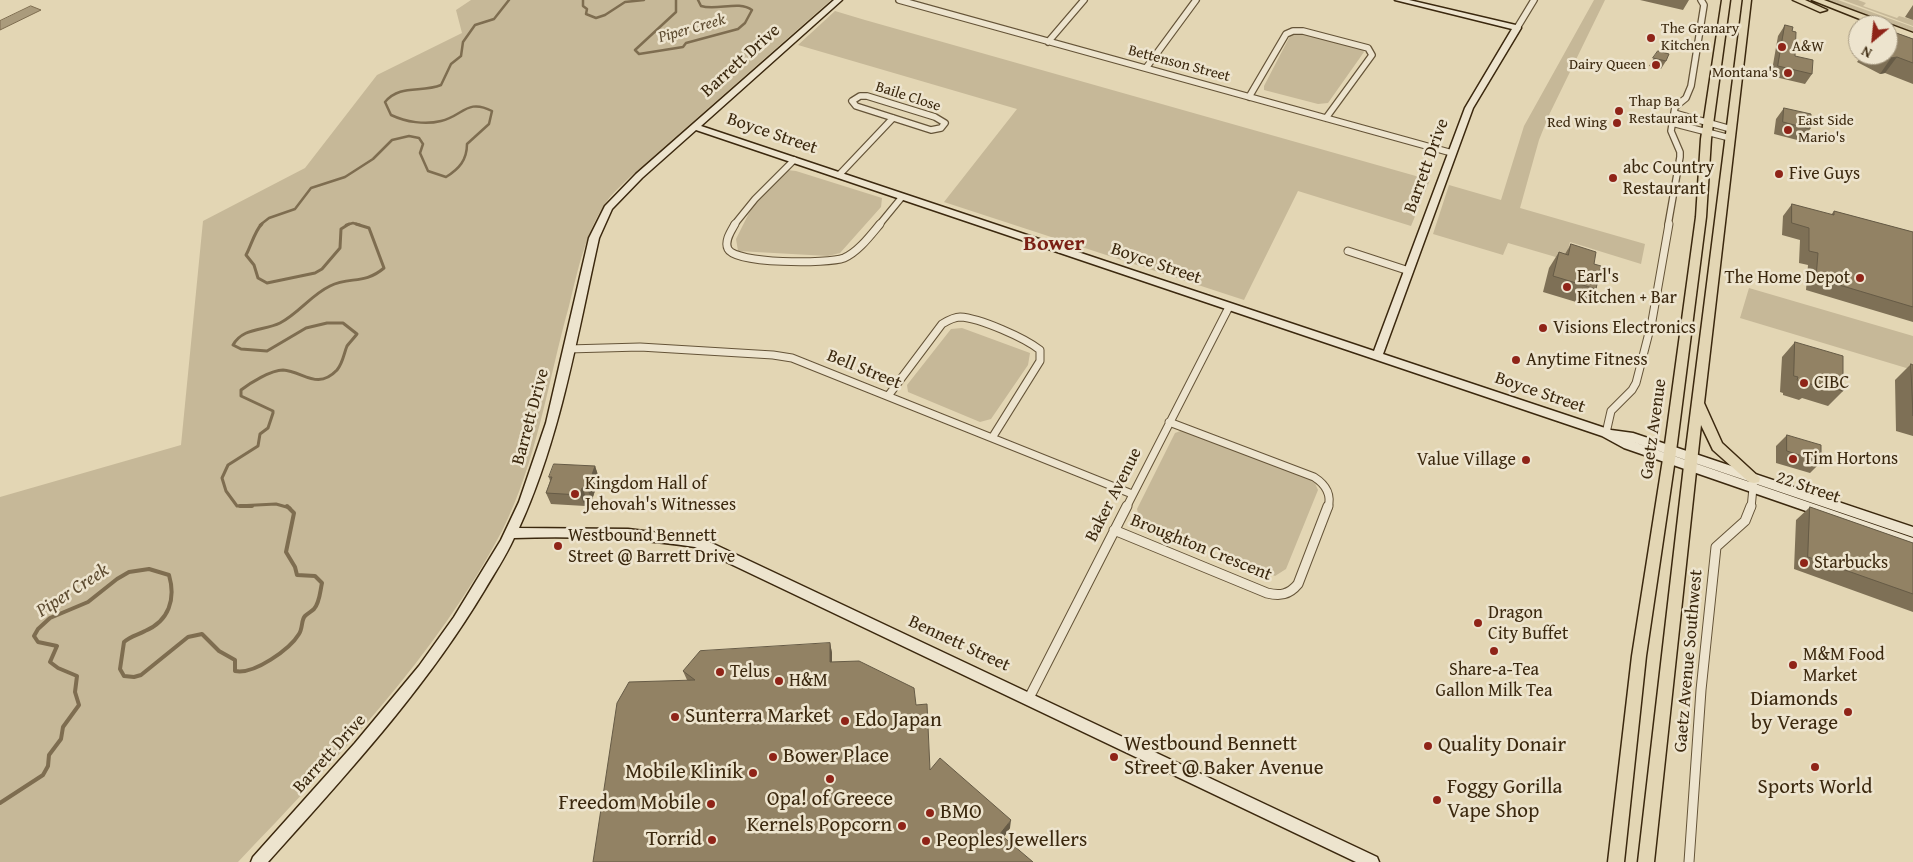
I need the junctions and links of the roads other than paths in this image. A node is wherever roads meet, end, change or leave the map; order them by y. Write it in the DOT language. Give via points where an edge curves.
graph roads {
  1 [pos="838,0"];
  2 [pos="898,0"];
  3 [pos="1084,0"];
  4 [pos="1196,0"];
  5 [pos="1399,0"];
  6 [pos="1534,0"];
  7 [pos="1701,0"];
  8 [pos="1726,0"];
  9 [pos="1747,0"];
  10 [pos="1754,0"];
  11 [pos="1793,0"];
  12 [pos="1816,0"];
  13 [pos="1800,1"];
  14 [pos="1745,13"];
  15 [pos="1856,15"];
  16 [pos="1848,19"];
  17 [pos="1517,28"];
  18 [pos="1898,31"];
  19 [pos="1913,36"];
  20 [pos="1898,38"];
  21 [pos="1048,42"];
  22 [pos="1913,44"];
  23 [pos="1146,68"];
  24 [pos="1249,97"];
  25 [pos="1674,113"];
  26 [pos="893,118"];
  27 [pos="1326,118"];
  28 [pos="1672,123"];
  29 [pos="695,127"];
  30 [pos="1709,128"];
  31 [pos="1730,134"];
  32 [pos="1452,152"];
  33 [pos="794,160"];
  34 [pos="839,175"];
  35 [pos="902,197"];
  36 [pos="1348,252"];
  37 [pos="1409,271"];
  38 [pos="1229,307"];
  39 [pos="568,350"];
  40 [pos="1377,356"];
  41 [pos="888,396"];
  42 [pos="1698,406"];
  43 [pos="1169,422"];
  44 [pos="1606,433"];
  45 [pos="992,438"];
  46 [pos="1670,454"];
  47 [pos="1691,462"];
  48 [pos="1754,483"];
  49 [pos="1132,494"];
  50 [pos="1114,530"];
  51 [pos="1913,532"];
  52 [pos="512,534"];
  53 [pos="1913,542"];
  54 [pos="1028,698"];
  55 [pos="258,862"];
  56 [pos="1372,862"];
  57 [pos="1616,862"];
  58 [pos="1646,862"];
  59 [pos="1688,862"];
  1 -- 29 [label="street, Barrett Drive"];
  2 -- 21 [label="street, Bettenson Street"];
  3 -- 21 [label="street"];
  4 -- 23 [label="street"];
  5 -- 17 [label="street"];
  6 -- 17 [label="street, Barrett Drive"];
  7 -- 25 [label="street" via="1704,4 1692,86"];
  8 -- 30 [label="main road, Gaetz Avenue"];
  9 -- 14 [label="main road"];
  10 -- 14 [label="main road"];
  11 -- 13 [label="main road"];
  12 -- 15 [label="main road"];
  13 -- 16 [label="main road"];
  14 -- 31 [label="main road"];
  17 -- 32 [label="street, Barrett Drive" via="1474,99"];
  18 -- 19 [label="main road"];
  20 -- 22 [label="main road"];
  21 -- 23 [label="street, Bettenson Street"];
  23 -- 24 [label="street, Bettenson Street"];
  24 -- 27 [label="street, Bettenson Street"];
  24 -- 27 [label="street" via="1290,31 1303,31 1368,48 1372,56"];
  25 -- 28 [label="street"];
  25 -- 30 [label="street"];
  26 -- 26 [label="street, Baile Close" via="931,130 941,128 945,123 868,96 854,99 856,106"];
  26 -- 34 [label="street, Baile Close"];
  27 -- 32 [label="street, Bettenson Street"];
  28 -- 30 [label="street"];
  28 -- 44 [label="street" via="1671,134 1680,157 1652,321 1636,382 1611,411"];
  29 -- 33 [label="street, Boyce Street"];
  29 -- 39 [label="street, Barrett Drive" via="629,185 603,217 594,238"];
  30 -- 31 [label="street"];
  30 -- 31 [label="street"];
  30 -- 46 [label="main road, Gaetz Avenue" via="1701,217"];
  31 -- 42 [label="main road"];
  32 -- 37 [label="street, Barrett Drive"];
  33 -- 34 [label="street, Boyce Street"];
  33 -- 35 [label="street" via="740,217 727,240 730,252 745,257 817,262 839,260 854,251"];
  34 -- 35 [label="street, Boyce Street"];
  35 -- 38 [label="street, Boyce Street"];
  36 -- 37 [label="street"];
  37 -- 40 [label="street, Barrett Drive"];
  38 -- 40 [label="street, Boyce Street"];
  38 -- 43 [label="street, Baker Avenue"];
  39 -- 41 [label="street, Bell Street" via="640,347 783,356"];
  39 -- 52 [label="street, Barrett Drive" via="552,423"];
  40 -- 44 [label="street, Boyce Street"];
  41 -- 45 [label="street, Bell Street"];
  41 -- 45 [label="street" via="942,324 952,319 969,319 1026,339 1040,350 1040,361"];
  42 -- 47 [label="main road"];
  42 -- 48 [label="main road" via="1717,446"];
  43 -- 49 [label="street, Baker Avenue"];
  43 -- 50 [label="street, Broughton Crescent" via="1314,477 1325,486 1329,504 1298,584 1288,594 1267,594"];
  44 -- 46 [label="street, Boyce Street" via="1628,445"];
  45 -- 49 [label="street, Bell Street"];
  46 -- 47 [label="street, Boyce Street"];
  46 -- 57 [label="main road, Gaetz Avenue" via="1639,656"];
  47 -- 48 [label="street, 22 Street"];
  47 -- 58 [label="main road"];
  48 -- 51 [label="street, 22 Street"];
  48 -- 53 [label="street, 22 Street"];
  48 -- 59 [label="street, Gaetz Avenue Southwest" via="1752,508 1741,525 1716,547"];
  49 -- 50 [label="street, Baker Avenue"];
  50 -- 54 [label="street, Baker Avenue"];
  52 -- 54 [label="street, Bennett Street" via="584,531 697,542"];
  52 -- 55 [label="street, Barrett Drive" via="459,621 420,676"];
  54 -- 56 [label="street, Bennett Street"];
}
